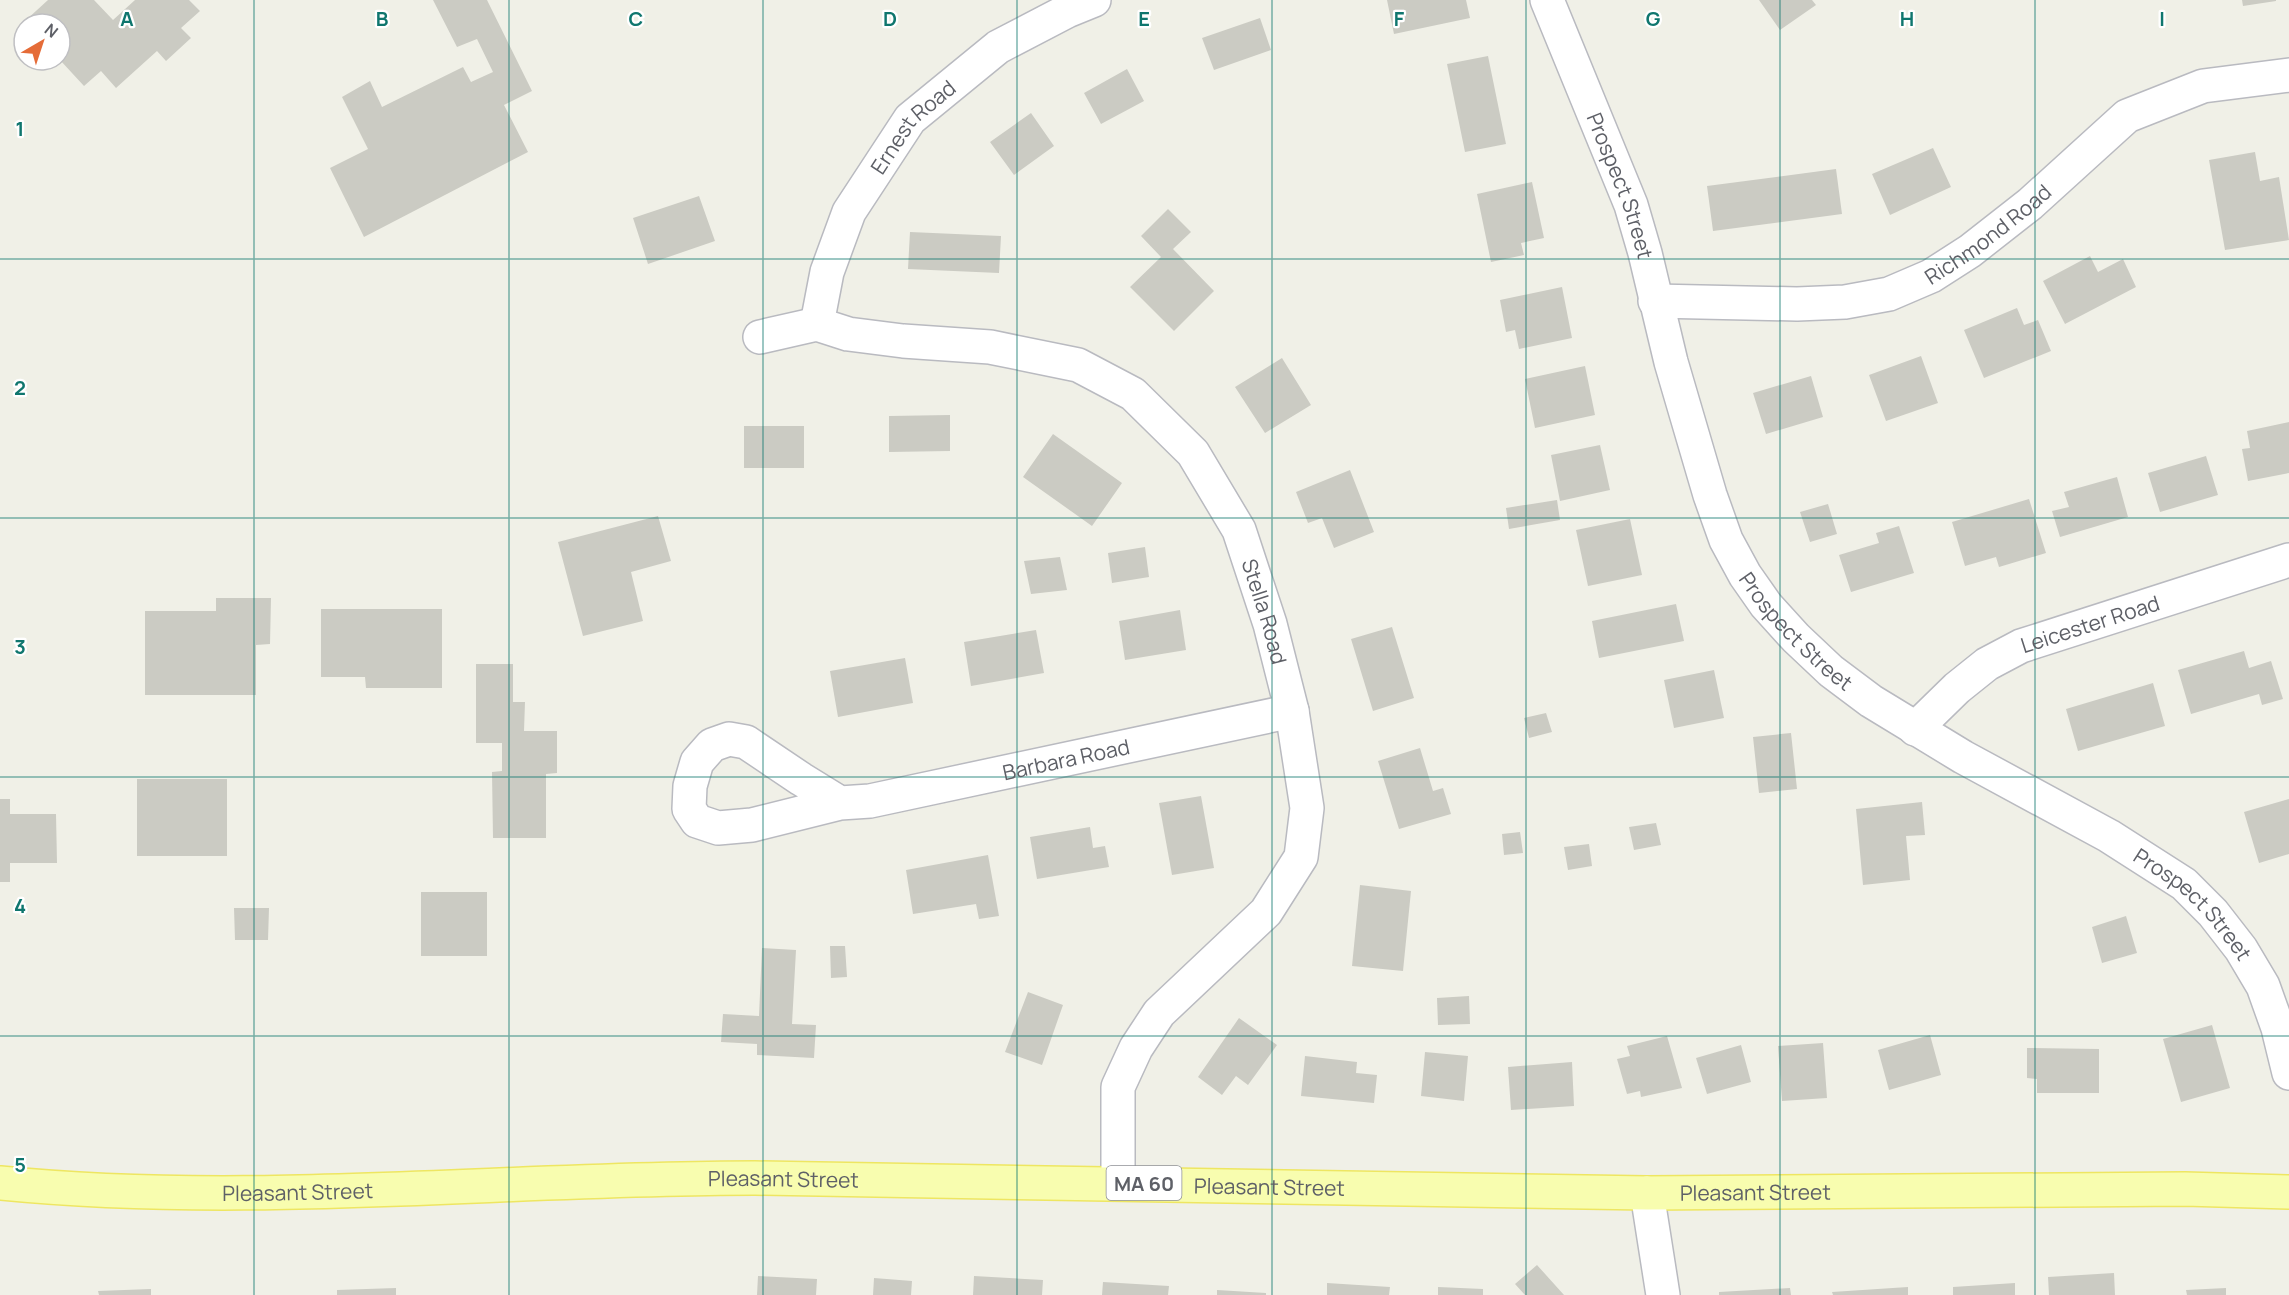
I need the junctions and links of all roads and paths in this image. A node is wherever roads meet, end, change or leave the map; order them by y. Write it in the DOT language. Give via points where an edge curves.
graph roads {
  1 [pos="1094,0"];
  2 [pos="1546,0"];
  3 [pos="2289,75"];
  4 [pos="1655,301"];
  5 [pos="818,324"];
  6 [pos="760,337"];
  7 [pos="2289,560"];
  8 [pos="1292,711"];
  9 [pos="1915,729"];
  10 [pos="840,803"];
  11 [pos="2289,1073"];
  12 [pos="1118,1183"];
  13 [pos="0,1184"];
  14 [pos="2289,1192"];
  15 [pos="1647,1193"];
  16 [pos="1663,1295"];
  1 -- 5 [label="street, Ernest Road" via="998,47 910,119 849,212 827,272"];
  2 -- 4 [label="street, Prospect Street" via="1631,206"];
  3 -- 4 [label="street, Richmond Road" via="2203,86 2127,116 2030,204 1970,251 1931,276 1889,294 1845,302 1797,304"];
  4 -- 9 [label="street, Prospect Street" via="1710,495 1726,540 1745,575 1766,605 1831,671"];
  5 -- 6 [label="street"];
  5 -- 8 [label="street, Stella Road" via="848,334 990,347 1078,365 1133,394 1193,453 1239,530 1270,624"];
  7 -- 9 [label="street, Leicester Road" via="2021,646 1988,664 1957,688"];
  8 -- 10 [label="street, Barbara Road" via="870,801"];
  8 -- 12 [label="street, Stella Road" via="1307,808 1301,857 1266,912 1159,1013 1136,1048 1118,1088"];
  9 -- 11 [label="street, Prospect Street" via="2109,836 2184,884 2241,949 2263,986"];
  12 -- 13 [label="main road, Pleasant Street / MA 60" via="662,1178 196,1193"];
  12 -- 15 [label="main road, Pleasant Street / MA 60"];
  14 -- 15 [label="main road, Pleasant Street / MA 60" via="2185,1189"];
  15 -- 16 [label="street"];
}
